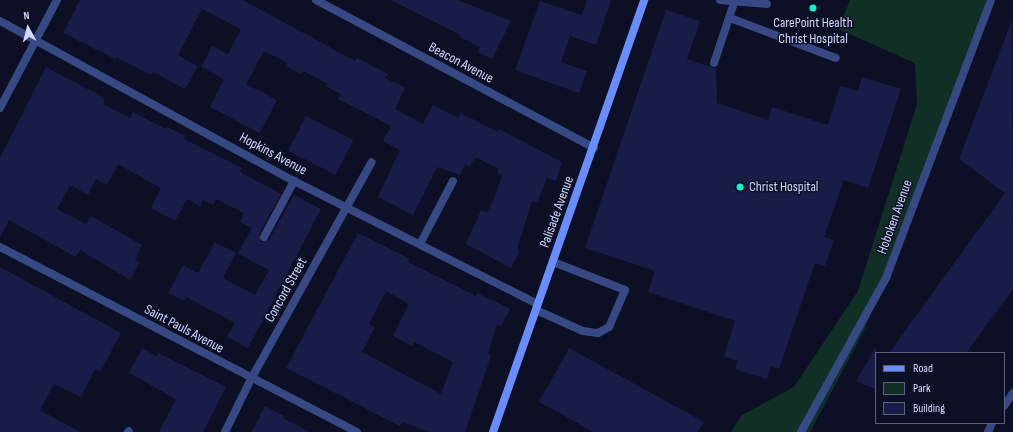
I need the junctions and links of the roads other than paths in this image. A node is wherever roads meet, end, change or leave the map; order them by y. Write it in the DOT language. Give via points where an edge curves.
graph roads {
  1 [pos="57,0"];
  2 [pos="316,0"];
  3 [pos="644,0"];
  4 [pos="720,0"];
  5 [pos="762,0"];
  6 [pos="991,0"];
  7 [pos="734,1"];
  8 [pos="730,18"];
  9 [pos="0,21"];
  10 [pos="36,40"];
  11 [pos="836,58"];
  12 [pos="714,63"];
  13 [pos="0,108"];
  14 [pos="594,148"];
  15 [pos="372,162"];
  16 [pos="294,181"];
  17 [pos="453,181"];
  18 [pos="348,207"];
  19 [pos="264,237"];
  20 [pos="420,244"];
  21 [pos="0,247"];
  22 [pos="553,262"];
  23 [pos="537,307"];
  24 [pos="251,379"];
  25 [pos="1013,393"];
  26 [pos="1005,405"];
  27 [pos="225,432"];
  28 [pos="357,432"];
  29 [pos="493,432"];
  30 [pos="800,432"];
  1 -- 10 [label="street"];
  2 -- 14 [label="street, Beacon Avenue"];
  3 -- 14 [label="main road, Palisade Avenue"];
  4 -- 7 [label="street"];
  5 -- 7 [label="street" via="767,4"];
  6 -- 30 [label="street, Hoboken Avenue" via="886,278"];
  7 -- 8 [label="street"];
  8 -- 11 [label="street"];
  8 -- 12 [label="street"];
  9 -- 10 [label="street, Hopkins Avenue"];
  10 -- 13 [label="street"];
  10 -- 16 [label="street, Hopkins Avenue"];
  14 -- 22 [label="main road, Palisade Avenue"];
  15 -- 18 [label="street, Concord Street"];
  16 -- 18 [label="street, Hopkins Avenue"];
  16 -- 19 [label="street"];
  17 -- 20 [label="street"];
  18 -- 20 [label="street, Hopkins Avenue"];
  18 -- 24 [label="street, Concord Street"];
  20 -- 23 [label="street, Hopkins Avenue"];
  21 -- 24 [label="street, Saint Pauls Avenue"];
  22 -- 23 [label="main road, Palisade Avenue"];
  22 -- 23 [label="street, Hopkins Avenue" via="625,290 609,327 598,333 583,332"];
  23 -- 29 [label="main road, Palisade Avenue"];
  24 -- 27 [label="street, Concord Street"];
  24 -- 28 [label="street, Saint Pauls Avenue"];
  25 -- 26 [label="street"];
}
